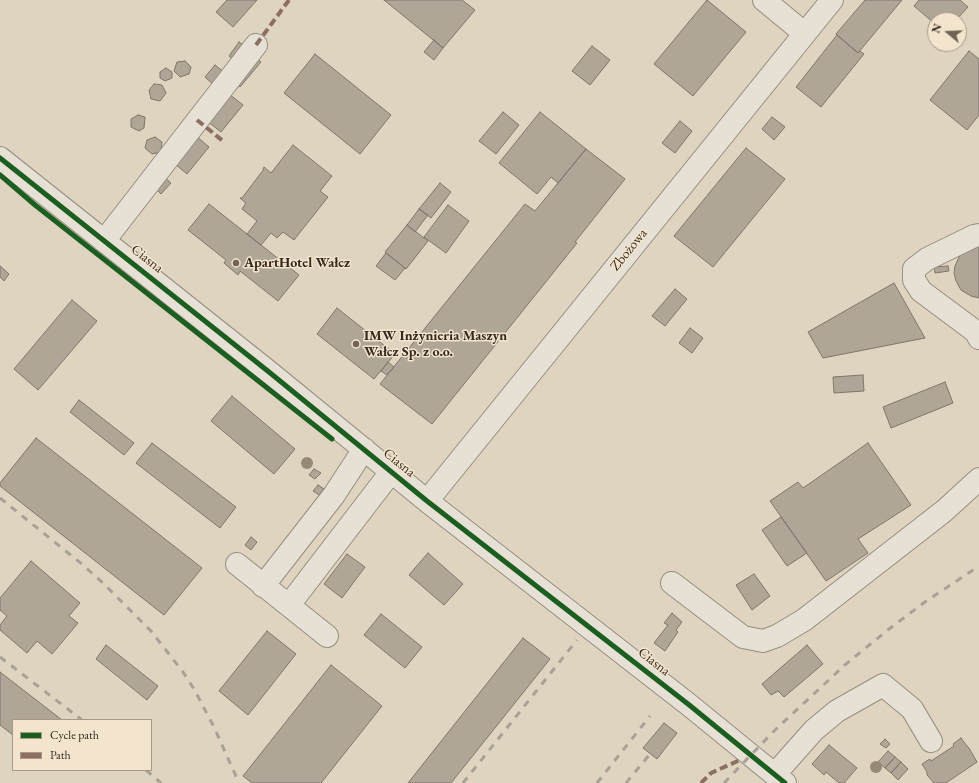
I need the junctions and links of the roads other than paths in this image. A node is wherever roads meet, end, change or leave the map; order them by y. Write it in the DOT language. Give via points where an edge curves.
graph roads {
  1 [pos="764,0"];
  2 [pos="832,0"];
  3 [pos="804,33"];
  4 [pos="256,45"];
  5 [pos="0,158"];
  6 [pos="979,235"];
  7 [pos="104,241"];
  8 [pos="979,338"];
  9 [pos="364,449"];
  10 [pos="391,472"];
  11 [pos="979,480"];
  12 [pos="427,501"];
  13 [pos="237,564"];
  14 [pos="672,583"];
  15 [pos="263,586"];
  16 [pos="289,605"];
  17 [pos="327,636"];
  18 [pos="931,741"];
  19 [pos="780,779"];
  1 -- 3 [label="street"];
  2 -- 3 [label="street, Zbożowa"];
  3 -- 12 [label="street, Zbożowa"];
  4 -- 7 [label="street"];
  5 -- 7 [label="street, Ciasna"];
  6 -- 8 [label="street" via="932,256 914,269 914,280 921,291 976,332"];
  7 -- 9 [label="street, Ciasna"];
  9 -- 10 [label="street, Ciasna"];
  9 -- 15 [label="street" via="334,495"];
  10 -- 12 [label="street, Ciasna"];
  10 -- 16 [label="street"];
  11 -- 14 [label="street" via="944,511 804,620 763,641 743,637"];
  12 -- 19 [label="street, Ciasna" via="683,700"];
  13 -- 15 [label="street"];
  15 -- 16 [label="street"];
  16 -- 17 [label="street"];
  18 -- 19 [label="street" via="912,709 883,685 837,712 814,730"];
}
